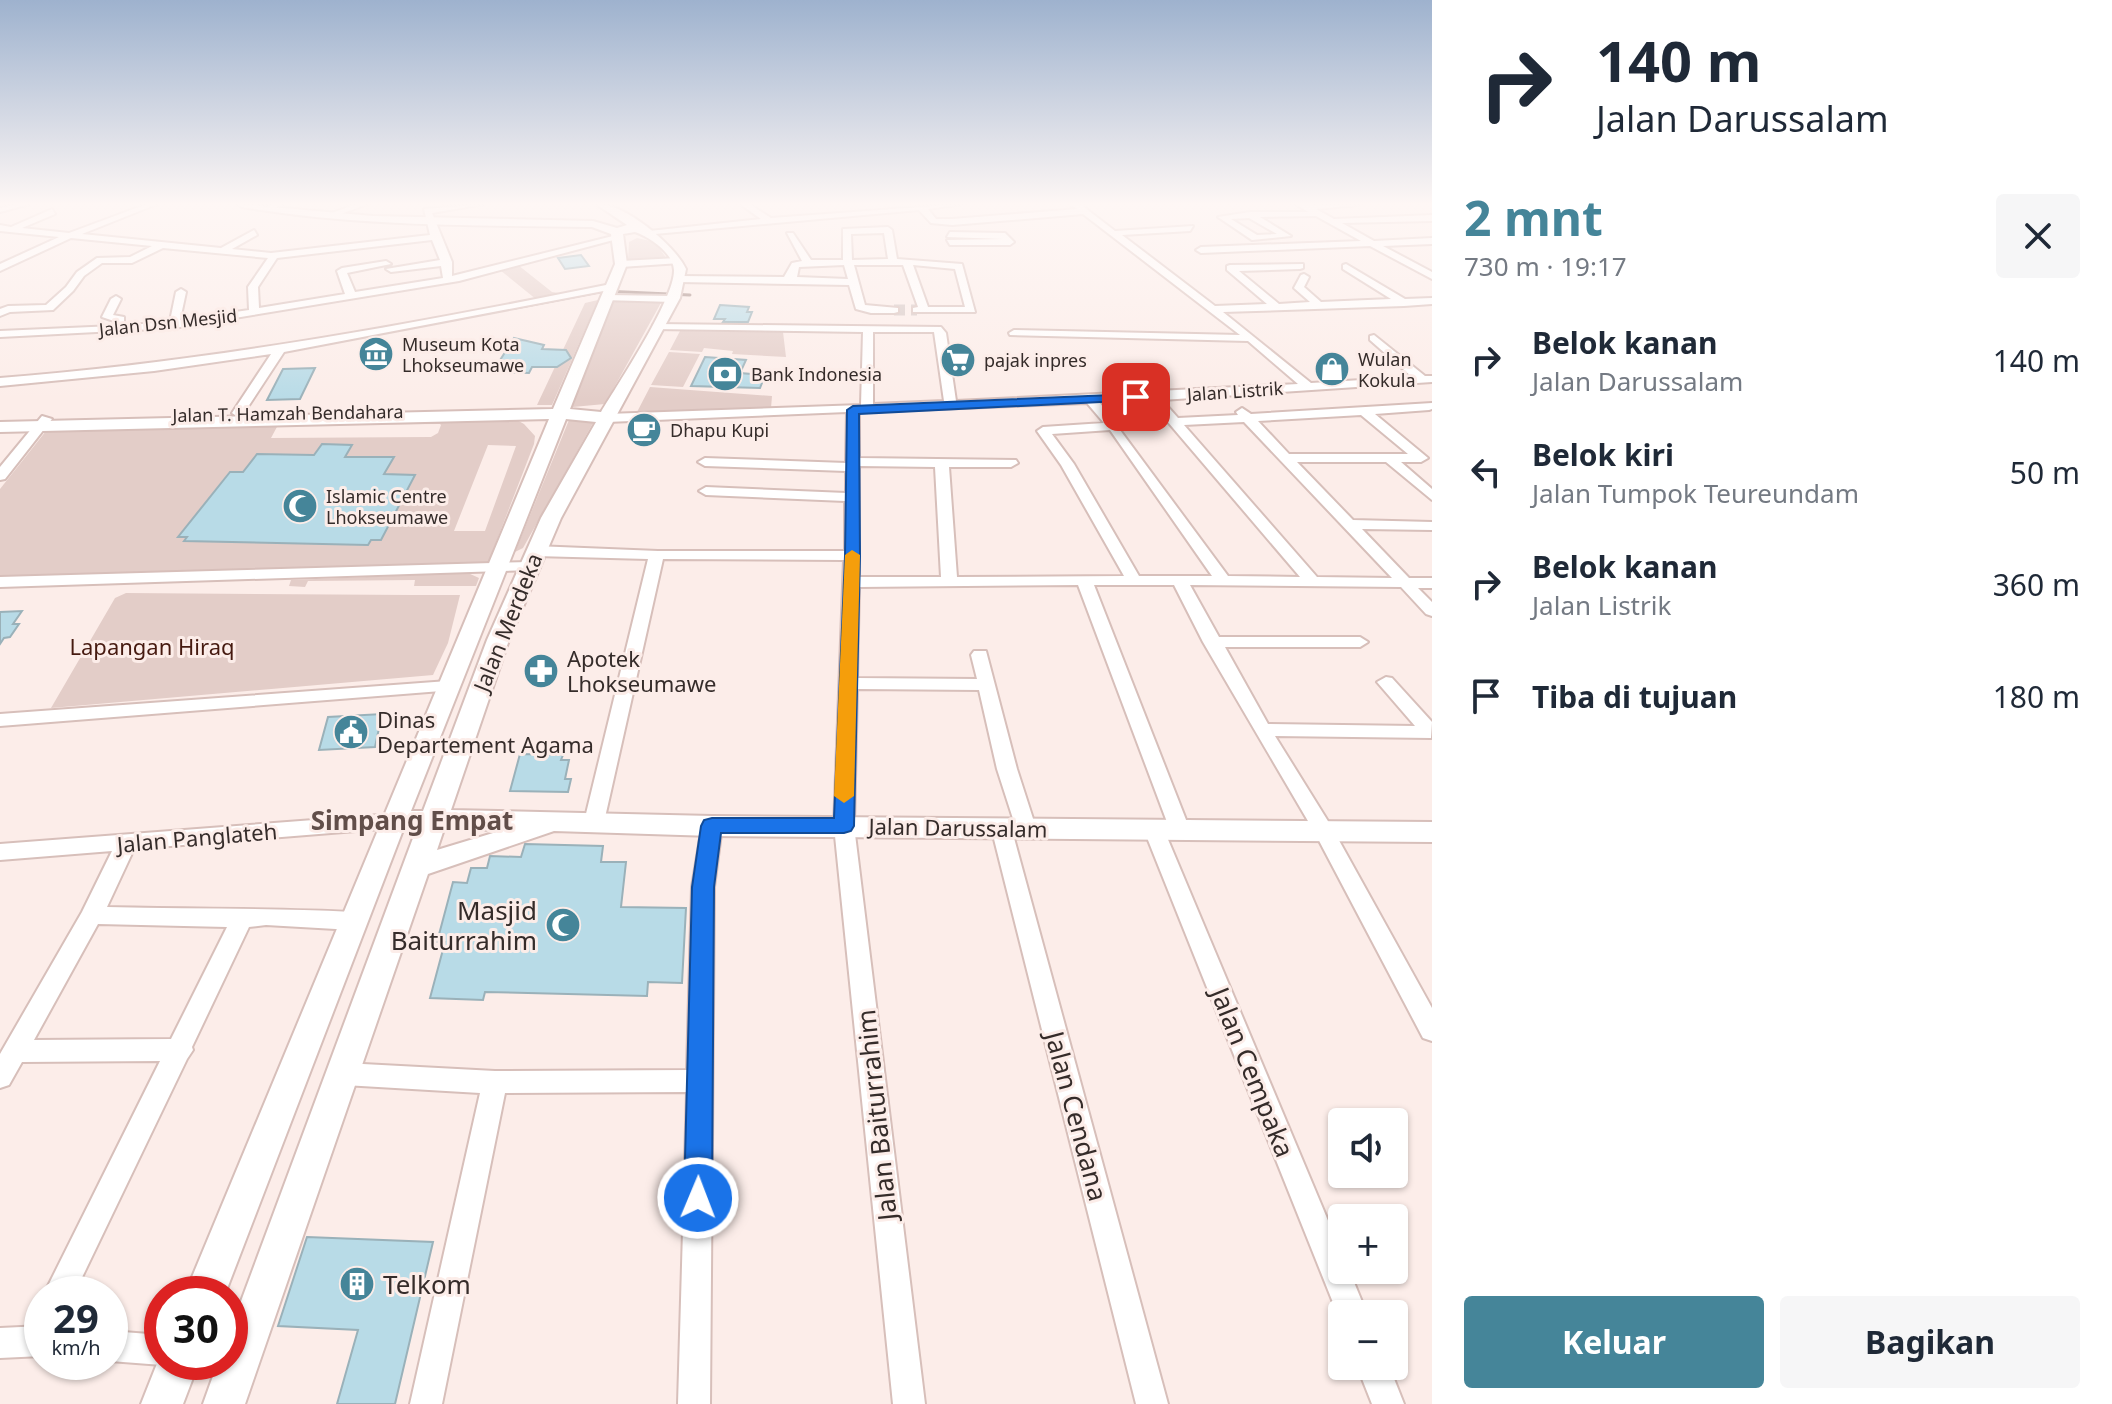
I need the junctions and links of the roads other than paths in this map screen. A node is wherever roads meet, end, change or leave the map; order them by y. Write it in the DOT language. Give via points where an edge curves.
graph roads {
  1 [pos="86,270"];
  2 [pos="265,270"];
  3 [pos="351,270"];
  4 [pos="364,270"];
  5 [pos="447,270"];
  6 [pos="485,270"];
  7 [pos="619,270"];
  8 [pos="676,270"];
  9 [pos="794,270"];
  10 [pos="850,270"];
  11 [pos="909,270"];
  12 [pos="960,270"];
  13 [pos="1164,270"];
  14 [pos="1232,270"];
  15 [pos="1257,270"];
  16 [pos="1350,270"];
  17 [pos="448,280"];
  18 [pos="786,280"];
  19 [pos="853,282"];
  20 [pos="181,292"];
  21 [pos="375,292"];
  22 [pos="609,292"];
  23 [pos="675,292"];
  24 [pos="351,296"];
  25 [pos="116,299"];
  26 [pos="1432,301"];
  27 [pos="1404,303"];
  28 [pos="1320,306"];
  29 [pos="1278,308"];
  30 [pos="1215,309"];
  31 [pos="894,310"];
  32 [pos="421,311"];
  33 [pos="254,312"];
  34 [pos="0,313"];
  35 [pos="430,321"];
  36 [pos="174,325"];
  37 [pos="657,327"];
  38 [pos="118,329"];
  39 [pos="868,329"];
  40 [pos="1014,333"];
  41 [pos="0,334"];
  42 [pos="1251,338"];
  43 [pos="1374,338"];
  44 [pos="279,351"];
  45 [pos="1427,380"];
  46 [pos="0,382"];
  47 [pos="1390,382"];
  48 [pos="1310,386"];
  49 [pos="1224,392"];
  50 [pos="1153,397"];
  51 [pos="1090,399"];
  52 [pos="950,405"];
  53 [pos="1430,407"];
  54 [pos="860,410"];
  55 [pos="1345,411"];
  56 [pos="1364,411"];
  57 [pos="238,413"];
  58 [pos="565,413"];
  59 [pos="513,414"];
  60 [pos="1246,416"];
  61 [pos="607,418"];
  62 [pos="0,420"];
  63 [pos="43,422"];
  64 [pos="1177,422"];
  65 [pos="1113,426"];
  66 [pos="0,427"];
  67 [pos="545,448"];
  68 [pos="1425,454"];
  69 [pos="1286,458"];
  70 [pos="1389,458"];
  71 [pos="705,462"];
  72 [pos="1011,463"];
  73 [pos="852,464"];
  74 [pos="942,464"];
  75 [pos="0,476"];
  76 [pos="706,491"];
  77 [pos="1432,496"];
  78 [pos="853,497"];
  79 [pos="1348,524"];
  80 [pos="1432,526"];
  81 [pos="657,555"];
  82 [pos="852,556"];
  83 [pos="532,559"];
  84 [pos="496,568"];
  85 [pos="1179,580"];
  86 [pos="1223,580"];
  87 [pos="949,581"];
  88 [pos="1312,581"];
  89 [pos="0,582"];
  90 [pos="852,582"];
  91 [pos="1085,582"];
  92 [pos="1135,582"];
  93 [pos="1432,583"];
  94 [pos="1406,584"];
  95 [pos="1432,611"];
  96 [pos="1211,642"];
  97 [pos="1360,642"];
  98 [pos="980,655"];
  99 [pos="1386,682"];
  100 [pos="848,683"];
  101 [pos="987,685"];
  102 [pos="448,686"];
  103 [pos="0,720"];
  104 [pos="1262,730"];
  105 [pos="452,818"];
  106 [pos="393,821"];
  107 [pos="561,822"];
  108 [pos="594,822"];
  109 [pos="712,826"];
  110 [pos="844,826"];
  111 [pos="1014,827"];
  112 [pos="1167,830"];
  113 [pos="1324,831"];
  114 [pos="1432,832"];
  115 [pos="126,843"];
  116 [pos="0,852"];
  117 [pos="419,866"];
  118 [pos="92,915"];
  119 [pos="242,919"];
  120 [pos="353,921"];
  121 [pos="1432,1031"];
  122 [pos="181,1050"];
  123 [pos="15,1051"];
  124 [pos="344,1074"];
  125 [pos="0,1077"];
  126 [pos="700,1081"];
  127 [pos="495,1082"];
  128 [pos="68,1276"];
  129 [pos="212,1276"];
  130 [pos="1347,1300"];
  131 [pos="24,1339"];
  132 [pos="0,1343"];
  133 [pos="171,1380"];
  134 [pos="1379,1380"];
  135 [pos="162,1404"];
  136 [pos="224,1404"];
  137 [pos="426,1404"];
  138 [pos="694,1404"];
  139 [pos="909,1404"];
  140 [pos="1152,1404"];
  141 [pos="1388,1404"];
  1 -- 34 [label="street" via="49,308"];
  2 -- 33 [label="street" via="253,287"];
  3 -- 24 [label="street" via="340,272"];
  4 -- 21 [label="street"];
  5 -- 17 [label="street"];
  6 -- 17 [label="street, Jalan Dsn Mesjid"];
  7 -- 22 [label="main road, Jalan Merdeka"];
  8 -- 23 [label="main road"];
  9 -- 18 [label="street"];
  10 -- 19 [label="street"];
  11 -- 12 [label="street" via="920,310 966,311 972,308"];
  13 -- 30 [label="street"];
  14 -- 29 [label="street"];
  15 -- 28 [label="street" via="1302,272 1299,288"];
  16 -- 27 [label="street"];
  17 -- 21 [label="street, Jalan Dsn Mesjid"];
  18 -- 19 [label="street"];
  18 -- 23 [label="street"];
  19 -- 31 [label="street" via="863,310"];
  20 -- 36 [label="street"];
  21 -- 24 [label="street, Jalan Dsn Mesjid"];
  22 -- 23 [label="street"];
  22 -- 35 [label="street"];
  22 -- 58 [label="main road, Jalan Merdeka"];
  23 -- 37 [label="main road, Jalan Merdeka"];
  24 -- 33 [label="street, Jalan Dsn Mesjid" via="314,307"];
  25 -- 38 [label="street" via="107,317 120,319"];
  26 -- 27 [label="street"];
  27 -- 28 [label="street"];
  28 -- 29 [label="street"];
  29 -- 30 [label="street"];
  30 -- 42 [label="street"];
  32 -- 35 [label="street"];
  33 -- 36 [label="street, Jalan Dsn Mesjid"];
  35 -- 44 [label="street" via="369,328"];
  36 -- 38 [label="street, Jalan Dsn Mesjid"];
  37 -- 39 [label="street"];
  37 -- 61 [label="main road, Jalan Merdeka"];
  38 -- 41 [label="street, Jalan Dsn Mesjid"];
  39 -- 52 [label="street" via="939,331"];
  39 -- 54 [label="street, Jalan Baiturrahim"];
  40 -- 42 [label="street"];
  42 -- 48 [label="street"];
  43 -- 45 [label="street"];
  44 -- 46 [label="street" via="144,371"];
  44 -- 57 [label="street"];
  45 -- 47 [label="street, Jalan Listrik"];
  47 -- 48 [label="street, Jalan Listrik"];
  47 -- 53 [label="street"];
  48 -- 49 [label="street, Jalan Listrik"];
  48 -- 55 [label="street"];
  49 -- 50 [label="street, Jalan Listrik"];
  49 -- 60 [label="street"];
  50 -- 51 [label="street, Jalan Listrik"];
  50 -- 64 [label="street"];
  51 -- 52 [label="street, Jalan Listrik"];
  51 -- 65 [label="street"];
  52 -- 54 [label="street, Jalan Listrik"];
  53 -- 56 [label="street"];
  54 -- 61 [label="street, Jalan Listrik"];
  54 -- 73 [label="street, Jalan Baiturrahim"];
  55 -- 56 [label="street"];
  55 -- 60 [label="street"];
  56 -- 68 [label="street"];
  57 -- 58 [label="main road, Jalan T. Hamzah Bendahara"];
  57 -- 63 [label="main road, Jalan T. Hamzah Bendahara"];
  58 -- 59 [label="main road, Jalan T. Hamzah Bendahara"];
  58 -- 61 [label="main road, Jalan T. Hamzah Bendahara"];
  58 -- 67 [label="main road, Jalan Merdeka"];
  59 -- 63 [label="main road, Jalan T. Hamzah Bendahara"];
  59 -- 67 [label="main road" via="534,425"];
  60 -- 64 [label="street"];
  60 -- 69 [label="street"];
  61 -- 83 [label="main road, Jalan Merdeka"];
  62 -- 63 [label="main road, Jalan T. Hamzah Bendahara"];
  63 -- 66 [label="main road, Jalan T. Hamzah Bendahara"];
  63 -- 75 [label="street"];
  64 -- 88 [label="street"];
  65 -- 86 [label="street"];
  65 -- 92 [label="street" via="1043,431"];
  67 -- 84 [label="main road, Jalan Merdeka"];
  68 -- 70 [label="street"];
  69 -- 70 [label="street"];
  69 -- 79 [label="street"];
  70 -- 77 [label="street"];
  71 -- 73 [label="street"];
  72 -- 74 [label="street"];
  73 -- 74 [label="street"];
  73 -- 78 [label="street, Jalan Baiturrahim"];
  74 -- 87 [label="street"];
  76 -- 78 [label="street"];
  78 -- 82 [label="street, Jalan Baiturrahim"];
  79 -- 80 [label="street"];
  79 -- 94 [label="street"];
  81 -- 82 [label="street"];
  81 -- 83 [label="street"];
  81 -- 108 [label="street"];
  82 -- 90 [label="street, Jalan Baiturrahim"];
  83 -- 84 [label="street"];
  83 -- 105 [label="main road, Jalan Merdeka" via="470,715 460,796"];
  84 -- 89 [label="street"];
  84 -- 102 [label="main road, Jalan Merdeka"];
  85 -- 86 [label="street"];
  85 -- 92 [label="street"];
  85 -- 96 [label="street"];
  86 -- 88 [label="street"];
  87 -- 90 [label="street"];
  87 -- 91 [label="street"];
  88 -- 94 [label="street"];
  90 -- 100 [label="street, Jalan Baiturrahim"];
  91 -- 92 [label="street"];
  91 -- 112 [label="street, Jalan Cempaka"];
  93 -- 94 [label="street"];
  94 -- 95 [label="street"];
  96 -- 97 [label="street"];
  96 -- 104 [label="street"];
  98 -- 101 [label="street, Jalan Cendana"];
  99 -- 104 [label="street" via="1431,732"];
  100 -- 101 [label="street"];
  100 -- 110 [label="street, Jalan Baiturrahim"];
  101 -- 111 [label="street, Jalan Cendana"];
  102 -- 103 [label="street"];
  102 -- 106 [label="main road, Jalan Merdeka"];
  104 -- 113 [label="street"];
  105 -- 106 [label="main road, Jalan Darussalam"];
  105 -- 107 [label="main road, Jalan Darussalam"];
  105 -- 117 [label="main road"];
  106 -- 115 [label="street, Jalan Panglateh"];
  106 -- 120 [label="main road, Jalan Merdeka"];
  107 -- 108 [label="main road, Jalan Darussalam"];
  107 -- 117 [label="main road"];
  108 -- 109 [label="main road, Jalan Darussalam"];
  109 -- 110 [label="main road, Jalan Darussalam"];
  109 -- 126 [label="street" via="703,887"];
  110 -- 111 [label="main road, Jalan Darussalam"];
  110 -- 139 [label="street, Jalan Baiturrahim"];
  111 -- 112 [label="main road, Jalan Darussalam"];
  111 -- 140 [label="street, Jalan Cendana"];
  112 -- 113 [label="main road, Jalan Darussalam"];
  112 -- 130 [label="street, Jalan Cempaka"];
  113 -- 114 [label="main road, Jalan Darussalam"];
  113 -- 121 [label="street"];
  115 -- 116 [label="street, Jalan Panglateh"];
  115 -- 118 [label="street"];
  117 -- 124 [label="main road"];
  118 -- 119 [label="street"];
  118 -- 123 [label="street"];
  119 -- 120 [label="street"];
  119 -- 122 [label="street"];
  120 -- 129 [label="main road, Jalan Merdeka"];
  122 -- 123 [label="street"];
  122 -- 128 [label="street"];
  123 -- 125 [label="street"];
  124 -- 127 [label="street"];
  124 -- 136 [label="main road"];
  126 -- 127 [label="street"];
  126 -- 138 [label="street"];
  127 -- 137 [label="street"];
  131 -- 132 [label="street"];
  133 -- 135 [label="main road"];
  134 -- 141 [label="street"];
}
